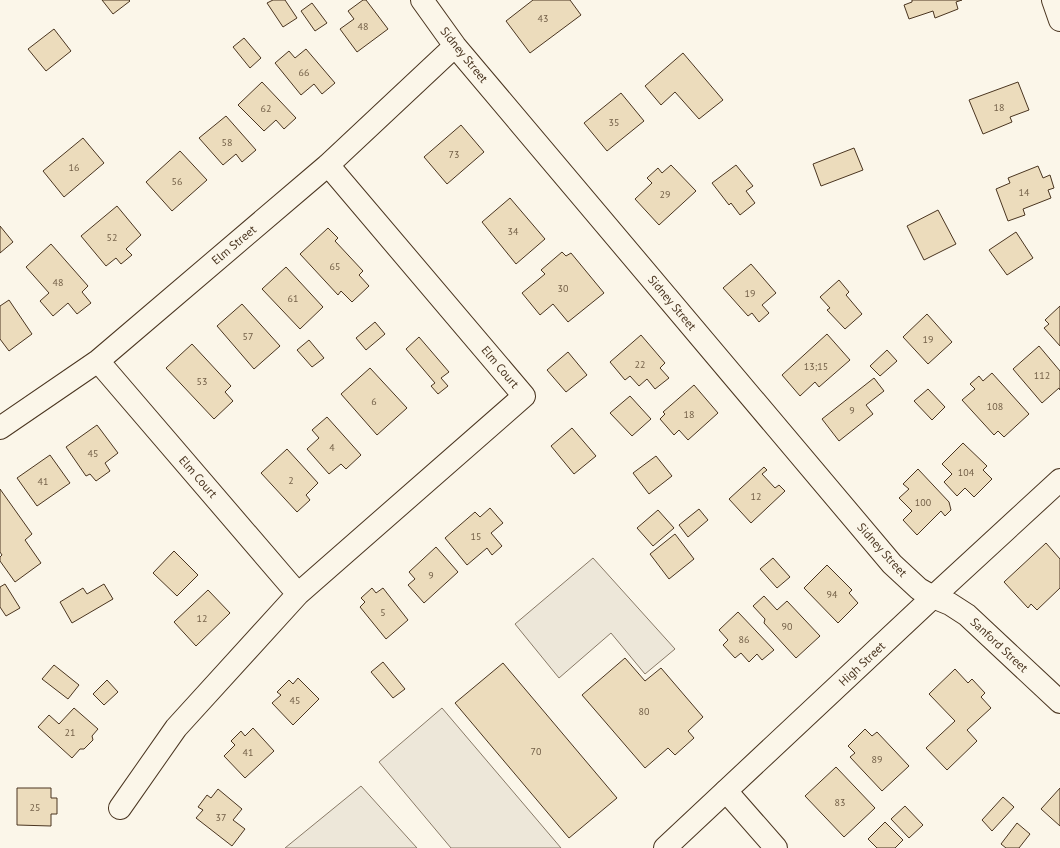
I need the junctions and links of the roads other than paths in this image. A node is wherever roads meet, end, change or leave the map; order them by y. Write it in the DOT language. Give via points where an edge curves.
graph roads {
  1 [pos="422,0"];
  2 [pos="1052,0"];
  3 [pos="1060,20"];
  4 [pos="455,46"];
  5 [pos="328,165"];
  6 [pos="98,361"];
  7 [pos="0,428"];
  8 [pos="1060,480"];
  9 [pos="298,594"];
  10 [pos="933,596"];
  11 [pos="1060,702"];
  12 [pos="726,791"];
  13 [pos="120,808"];
  14 [pos="665,848"];
  15 [pos="776,848"];
  1 -- 4 [label="street, Sidney Street"];
  2 -- 3 [label="street"];
  4 -- 5 [label="street, Elm Street"];
  4 -- 10 [label="street, Sidney Street" via="892,564 920,589"];
  5 -- 6 [label="street, Elm Street"];
  5 -- 9 [label="street, Elm Court" via="524,396"];
  6 -- 7 [label="street, Elm Street"];
  6 -- 9 [label="street, Elm Court"];
  8 -- 10 [label="street, High Street"];
  9 -- 13 [label="street, Elm Court" via="176,728"];
  10 -- 11 [label="street, Sanford Street" via="967,615"];
  10 -- 12 [label="street, High Street"];
  12 -- 14 [label="street, High Street"];
  12 -- 15 [label="street"];
}
